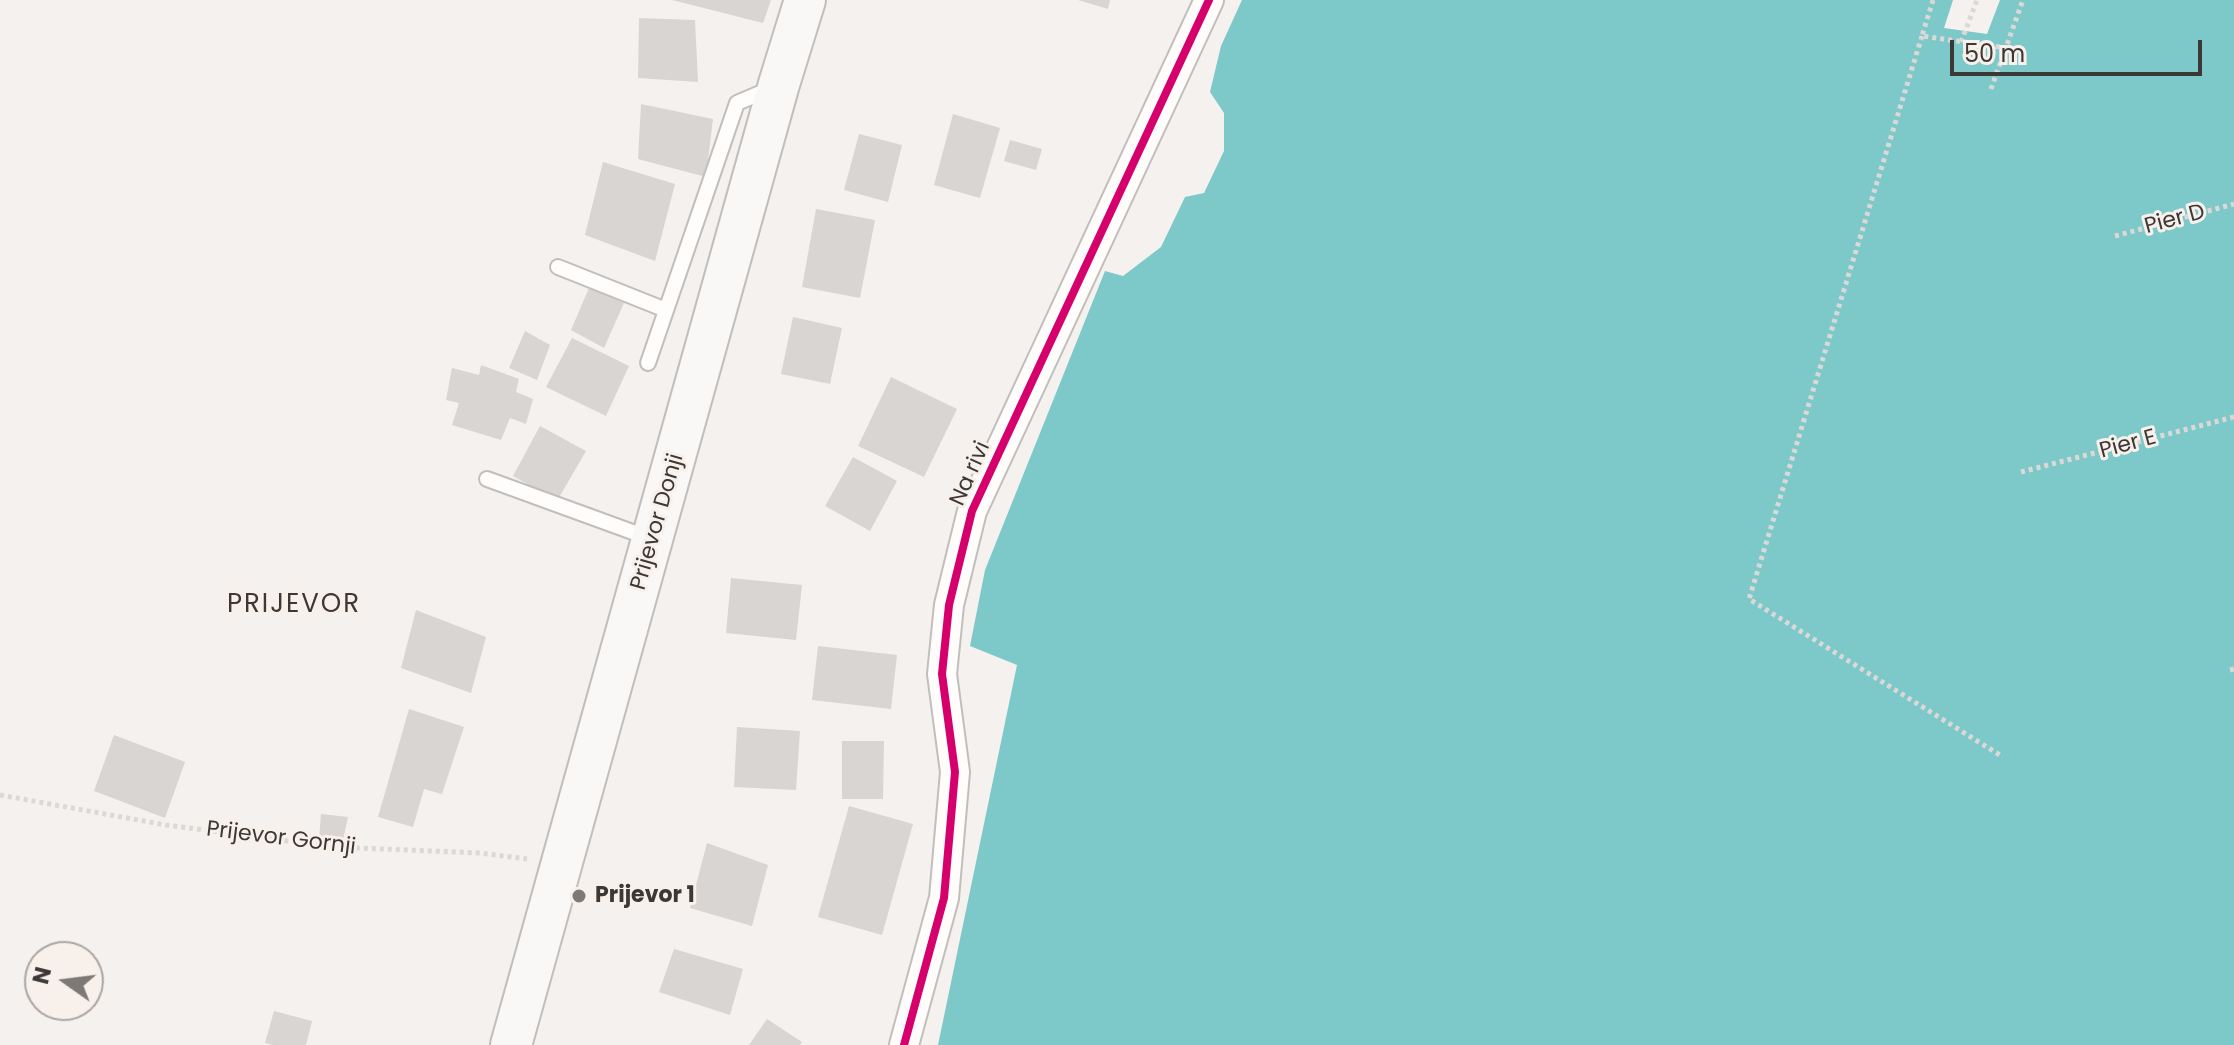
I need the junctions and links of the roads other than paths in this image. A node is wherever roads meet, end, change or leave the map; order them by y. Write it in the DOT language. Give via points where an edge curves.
graph roads {
  1 [pos="805,0"];
  2 [pos="1209,0"];
  3 [pos="779,84"];
  4 [pos="558,267"];
  5 [pos="666,310"];
  6 [pos="648,363"];
  7 [pos="487,479"];
  8 [pos="653,539"];
  9 [pos="511,1045"];
  10 [pos="904,1045"];
  1 -- 3 [label="main road, Prijevor Donji"];
  2 -- 10 [label="street, Na rivi" via="972,511 949,605 942,674 955,772 944,898"];
  3 -- 5 [label="lane" via="737,103"];
  3 -- 8 [label="main road, Prijevor Donji"];
  4 -- 5 [label="lane"];
  5 -- 6 [label="lane"];
  7 -- 8 [label="lane"];
  8 -- 9 [label="main road, Prijevor Donji"];
}
